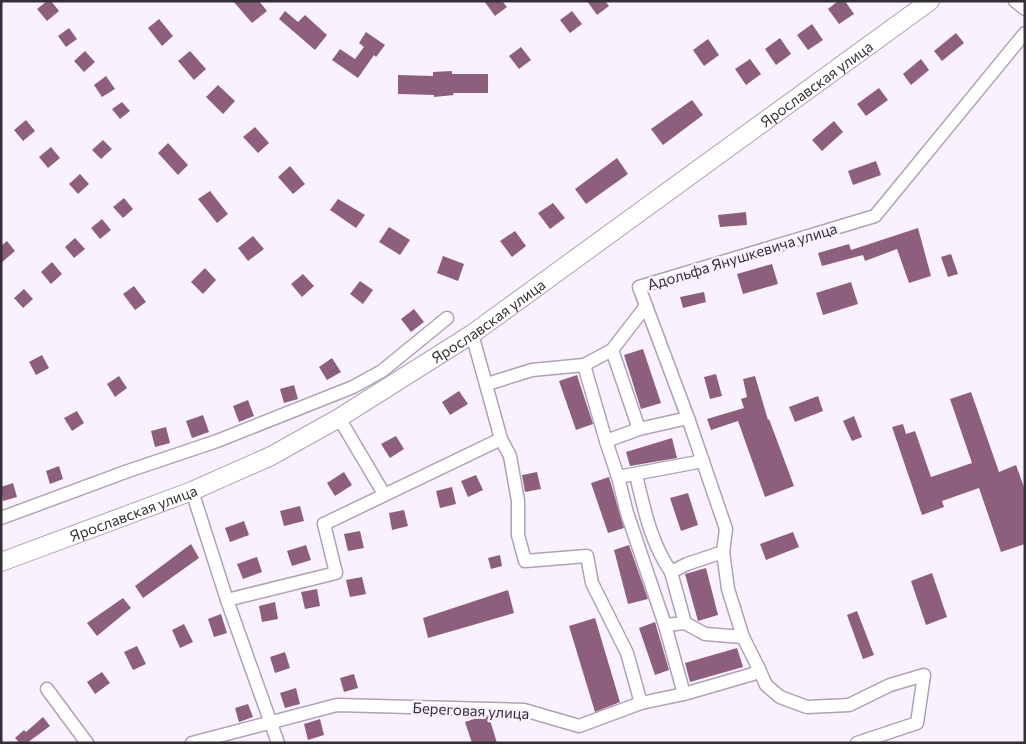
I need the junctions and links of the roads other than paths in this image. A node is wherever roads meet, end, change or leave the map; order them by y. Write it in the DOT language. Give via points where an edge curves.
graph roads {
  1 [pos="930,1"];
  2 [pos="1025,33"];
  3 [pos="646,306"];
  4 [pos="447,318"];
  5 [pos="472,334"];
  6 [pos="612,350"];
  7 [pos="584,365"];
  8 [pos="487,384"];
  9 [pos="339,418"];
  10 [pos="688,418"];
  11 [pos="639,430"];
  12 [pos="501,438"];
  13 [pos="606,441"];
  14 [pos="703,461"];
  15 [pos="636,475"];
  16 [pos="618,477"];
  17 [pos="192,491"];
  18 [pos="384,494"];
  19 [pos="1,518"];
  20 [pos="723,552"];
  21 [pos="1,562"];
  22 [pos="671,572"];
  23 [pos="226,600"];
  24 [pos="686,623"];
  25 [pos="665,625"];
  26 [pos="743,637"];
  27 [pos="759,669"];
  28 [pos="47,689"];
  29 [pos="684,694"];
  30 [pos="641,703"];
  31 [pos="270,723"];
  32 [pos="87,743"];
  33 [pos="192,743"];
  34 [pos="278,743"];
  35 [pos="858,743"];
  1 -- 5 [label="main road, Ярославская улица"];
  2 -- 3 [label="street, Адольфа Янушкевича улица" via="874,216 639,287"];
  3 -- 6 [label="street"];
  3 -- 10 [label="street, Адольфа Янушкевича улица"];
  4 -- 19 [label="street" via="382,371 353,387 217,441"];
  5 -- 8 [label="street"];
  5 -- 9 [label="main road, Ярославская улица"];
  6 -- 7 [label="street"];
  6 -- 11 [label="street"];
  7 -- 8 [label="street" via="532,370"];
  7 -- 13 [label="street"];
  8 -- 12 [label="street"];
  9 -- 17 [label="main road, Ярославская улица" via="271,456"];
  9 -- 18 [label="street"];
  10 -- 11 [label="street"];
  10 -- 14 [label="street, Адольфа Янушкевича улица"];
  11 -- 13 [label="street"];
  12 -- 18 [label="street"];
  12 -- 30 [label="street" via="510,456 518,501 518,535 525,561 587,556 592,583 627,653"];
  13 -- 16 [label="street"];
  14 -- 15 [label="street"];
  14 -- 20 [label="street, Адольфа Янушкевича улица" via="726,529"];
  15 -- 16 [label="street"];
  15 -- 22 [label="street" via="659,554"];
  16 -- 25 [label="street"];
  17 -- 21 [label="main road, Ярославская улица"];
  17 -- 23 [label="street"];
  18 -- 23 [label="street" via="324,524 336,573"];
  20 -- 22 [label="street"];
  20 -- 26 [label="street, Адольфа Янушкевича улица" via="728,589"];
  22 -- 24 [label="street"];
  23 -- 31 [label="street"];
  24 -- 25 [label="street"];
  24 -- 26 [label="street" via="705,634"];
  25 -- 29 [label="street"];
  26 -- 27 [label="street, Адольфа Янушкевича улица"];
  27 -- 29 [label="street, Береговая улица" via="747,677"];
  27 -- 35 [label="street" via="766,685 780,697 807,708 849,705 890,685 924,675 917,723"];
  28 -- 32 [label="street"];
  29 -- 30 [label="street, Береговая улица"];
  30 -- 31 [label="street, Береговая улица" via="579,726 524,710 337,705"];
  31 -- 33 [label="street, Береговая улица"];
  31 -- 34 [label="street"];
}
